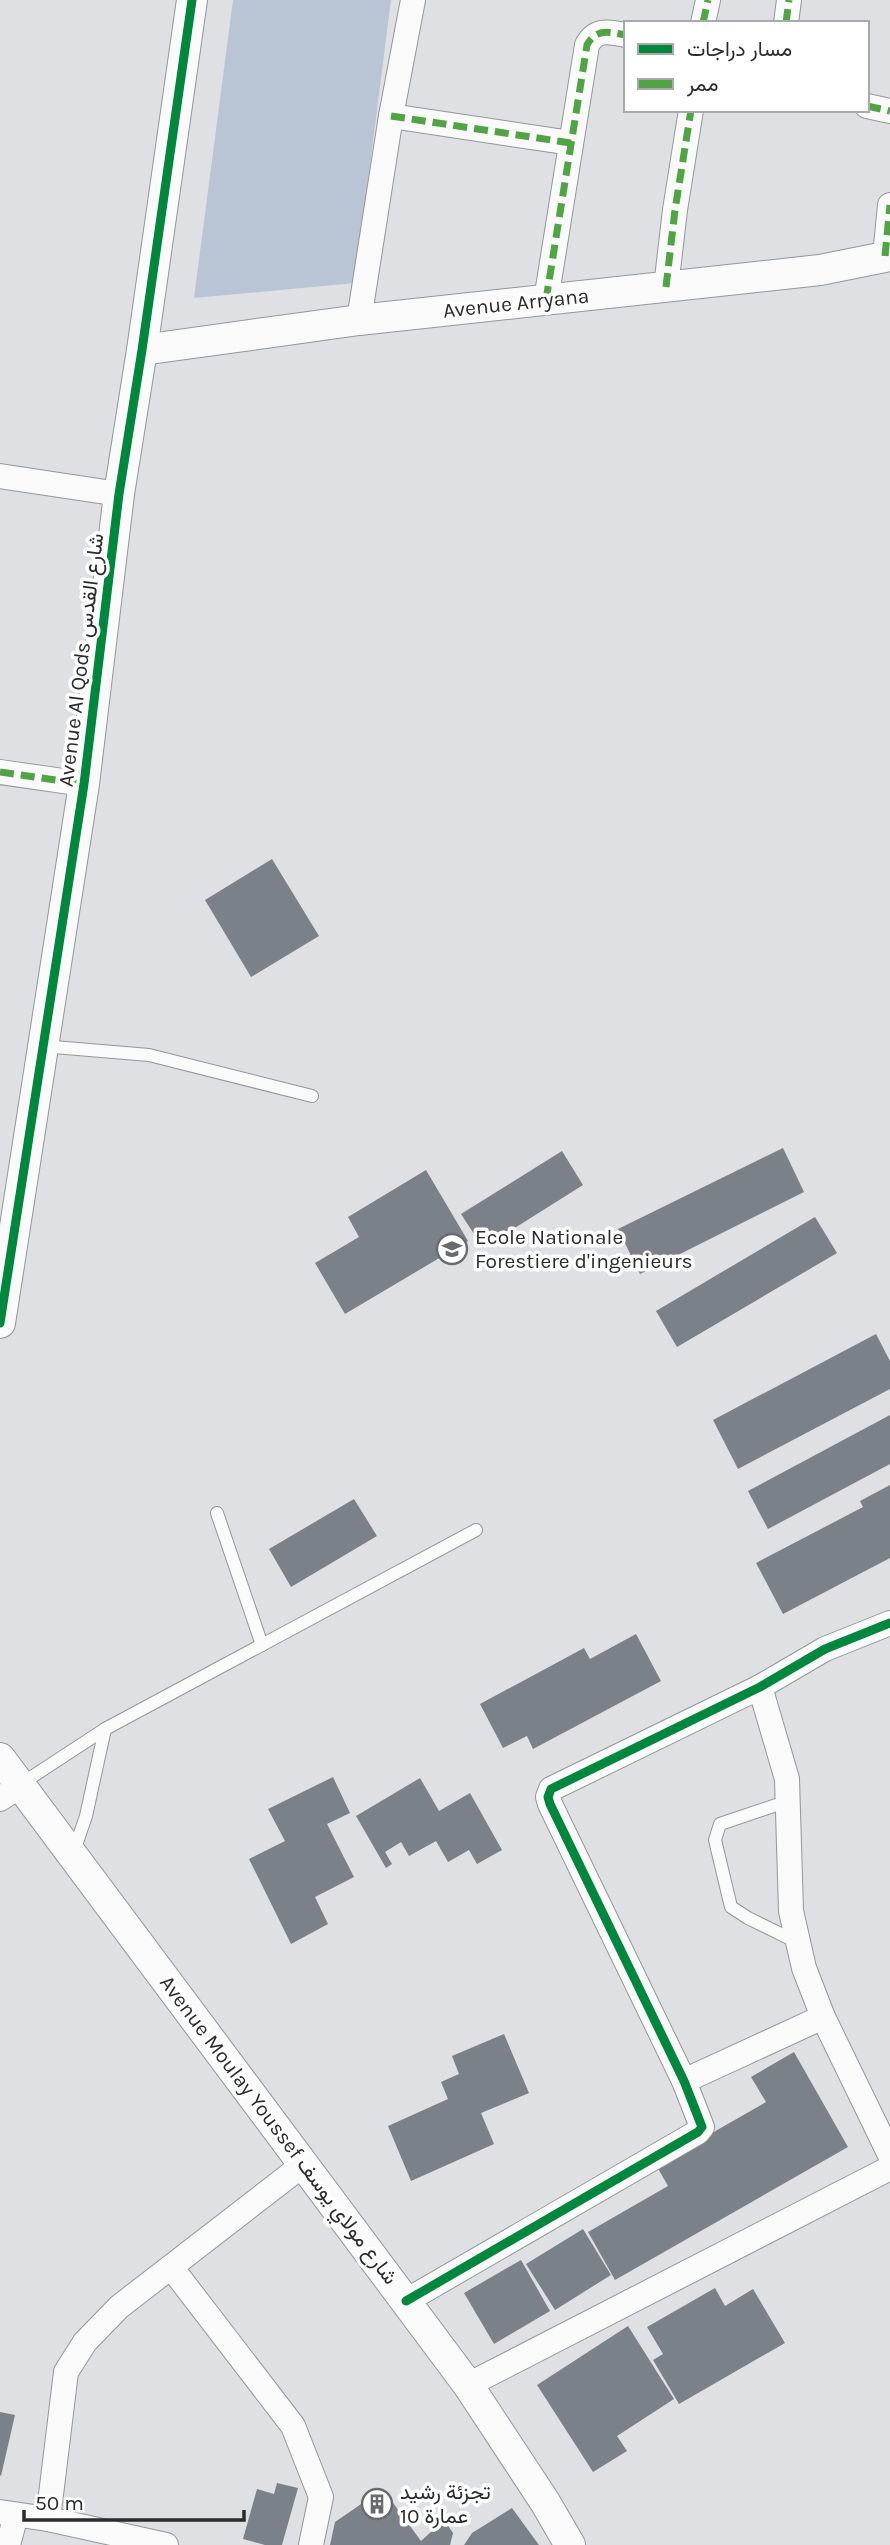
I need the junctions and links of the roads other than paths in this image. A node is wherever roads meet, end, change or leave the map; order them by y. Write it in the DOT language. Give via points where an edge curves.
graph roads {
  1 [pos="192,0"];
  2 [pos="413,0"];
  3 [pos="708,0"];
  4 [pos="789,0"];
  5 [pos="704,21"];
  6 [pos="786,21"];
  7 [pos="624,34"];
  8 [pos="869,106"];
  9 [pos="890,110"];
  10 [pos="691,112"];
  11 [pos="391,116"];
  12 [pos="571,143"];
  13 [pos="890,205"];
  14 [pos="888,256"];
  15 [pos="666,287"];
  16 [pos="545,300"];
  17 [pos="359,320"];
  18 [pos="142,350"];
  19 [pos="0,475"];
  20 [pos="119,494"];
  21 [pos="0,772"];
  22 [pos="84,784"];
  23 [pos="42,1046"];
  24 [pos="312,1096"];
  25 [pos="0,1323"];
  26 [pos="217,1513"];
  27 [pos="476,1530"];
  28 [pos="890,1623"];
  29 [pos="262,1645"];
  30 [pos="760,1687"];
  31 [pos="105,1730"];
  32 [pos="0,1758"];
  33 [pos="10,1792"];
  34 [pos="788,1801"];
  35 [pos="73,1854"];
  36 [pos="797,1942"];
  37 [pos="822,2017"];
  38 [pos="684,2081"];
  39 [pos="890,2155"];
  40 [pos="304,2164"];
  41 [pos="890,2168"];
  42 [pos="170,2267"];
  43 [pos="406,2301"];
  44 [pos="468,2385"];
  45 [pos="8,2514"];
  46 [pos="48,2519"];
  47 [pos="129,2541"];
  48 [pos="8,2545"];
  49 [pos="166,2545"];
  50 [pos="311,2545"];
  51 [pos="570,2545"];
  1 -- 18 [label="street, Avenue Al Qods شارع القدس"];
  2 -- 11 [label="street"];
  3 -- 5 [label="street"];
  4 -- 6 [label="street"];
  7 -- 12 [label="street" via="597,33 587,44"];
  8 -- 9 [label="street"];
  10 -- 15 [label="street"];
  11 -- 12 [label="street"];
  11 -- 17 [label="street"];
  12 -- 16 [label="street"];
  13 -- 14 [label="street"];
  14 -- 15 [label="street, Avenue Arryana" via="820,270"];
  15 -- 16 [label="street, Avenue Arryana"];
  16 -- 17 [label="street, Avenue Arryana"];
  17 -- 18 [label="street, Avenue Arryana"];
  18 -- 20 [label="street, Avenue Al Qods شارع القدس"];
  19 -- 20 [label="street"];
  20 -- 22 [label="street, Avenue Al Qods شارع القدس"];
  21 -- 22 [label="street"];
  22 -- 23 [label="street, Avenue Al Qods شارع القدس"];
  23 -- 24 [label="lane" via="149,1055"];
  23 -- 25 [label="street, Avenue Al Qods شارع القدس"];
  26 -- 29 [label="lane"];
  27 -- 29 [label="lane"];
  28 -- 30 [label="street" via="825,1649"];
  29 -- 31 [label="lane"];
  30 -- 34 [label="street" via="787,1779"];
  30 -- 38 [label="street" via="556,1786 548,1797"];
  31 -- 33 [label="lane"];
  31 -- 35 [label="lane"];
  32 -- 33 [label="street, Avenue Moulay Youssef شارع مولاي يوسف"];
  33 -- 35 [label="street, Avenue Moulay Youssef شارع مولاي يوسف"];
  34 -- 36 [label="street"];
  34 -- 36 [label="lane" via="720,1824 715,1840 731,1907"];
  35 -- 40 [label="street, Avenue Moulay Youssef شارع مولاي يوسف"];
  36 -- 37 [label="street"];
  37 -- 38 [label="street"];
  37 -- 39 [label="street"];
  38 -- 43 [label="street" via="702,2122 698,2132"];
  40 -- 42 [label="street"];
  40 -- 43 [label="street, Avenue Moulay Youssef شارع مولاي يوسف"];
  41 -- 44 [label="street"];
  42 -- 46 [label="street" via="119,2307 85,2342 66,2372"];
  42 -- 50 [label="street" via="293,2426 321,2497"];
  43 -- 44 [label="street, Avenue Moulay Youssef شارع مولاي يوسف"];
  44 -- 51 [label="street, Avenue Moulay Youssef شارع مولاي يوسف"];
  45 -- 46 [label="street"];
  45 -- 48 [label="street"];
  46 -- 47 [label="street"];
  47 -- 49 [label="street"];
}
